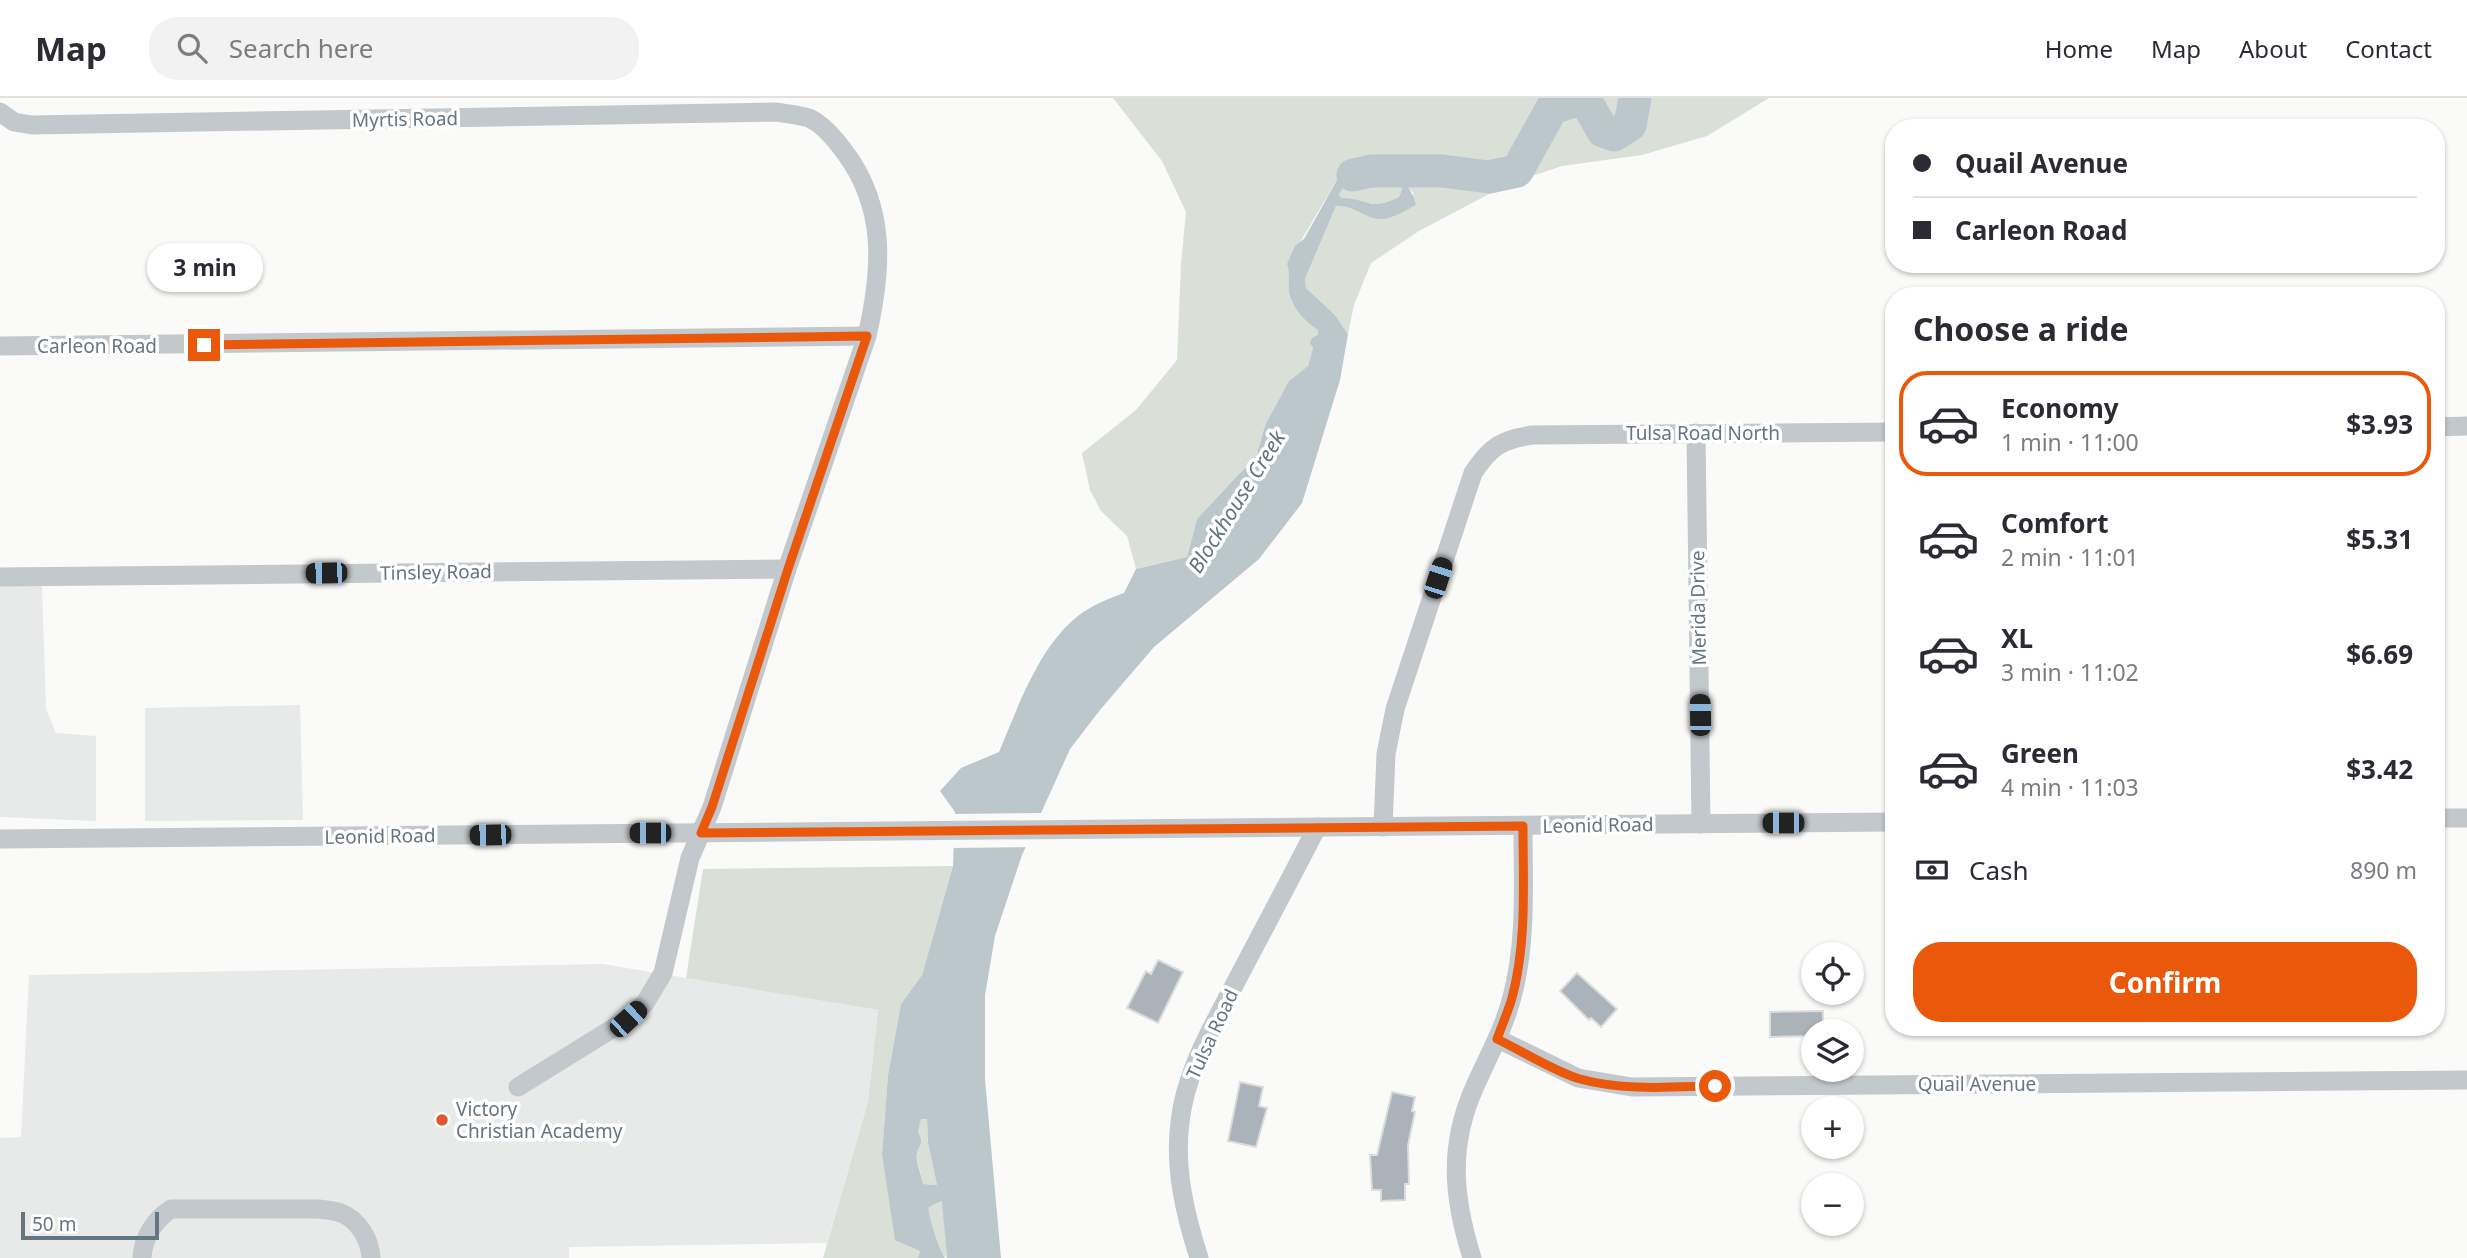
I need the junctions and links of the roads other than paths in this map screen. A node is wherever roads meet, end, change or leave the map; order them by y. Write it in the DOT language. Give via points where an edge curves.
graph roads {
  1 [pos="1,114"];
  2 [pos="867,336"];
  3 [pos="0,346"];
  4 [pos="2467,426"];
  5 [pos="2445,427"];
  6 [pos="1885,432"];
  7 [pos="1696,433"];
  8 [pos="788,569"];
  9 [pos="0,577"];
  10 [pos="2445,818"];
  11 [pos="2467,818"];
  12 [pos="1885,822"];
  13 [pos="1701,824"];
  14 [pos="1523,826"];
  15 [pos="1317,827"];
  16 [pos="1383,827"];
  17 [pos="701,833"];
  18 [pos="0,839"];
  19 [pos="1497,1039"];
  20 [pos="2467,1080"];
  21 [pos="518,1087"];
  22 [pos="142,1258"];
  23 [pos="371,1258"];
  24 [pos="1199,1258"];
  25 [pos="1472,1258"];
  1 -- 2 [label="street, Myrtis Road" via="32,125 777,112 810,119 832,135 856,166 872,207 879,263"];
  2 -- 3 [label="street, Carleon Road"];
  2 -- 8 [label="street"];
  4 -- 5 [label="street"];
  6 -- 7 [label="street, Tulsa Road North"];
  7 -- 13 [label="street, Merida Drive"];
  7 -- 16 [label="street, Tulsa Road North" via="1532,435 1512,438 1490,451 1473,473 1395,709 1386,754"];
  8 -- 9 [label="street, Tinsley Road"];
  8 -- 17 [label="street"];
  10 -- 11 [label="street"];
  12 -- 13 [label="street, Leonid Road"];
  13 -- 14 [label="street, Leonid Road"];
  14 -- 16 [label="street, Leonid Road"];
  14 -- 19 [label="street" via="1523,930 1512,999"];
  15 -- 16 [label="street, Leonid Road"];
  15 -- 17 [label="street, Leonid Road"];
  15 -- 24 [label="street, Tulsa Road" via="1206,1039 1186,1092 1179,1134 1180,1176"];
  17 -- 18 [label="street, Leonid Road"];
  17 -- 21 [label="street" via="690,858 663,973 645,1003 628,1019"];
  19 -- 20 [label="street, Quail Avenue" via="1578,1078 1632,1087"];
  19 -- 25 [label="street" via="1474,1089 1455,1157 1461,1221"];
  22 -- 23 [label="street" via="152,1227 171,1209 318,1209 341,1213 355,1223 365,1234"];
}
